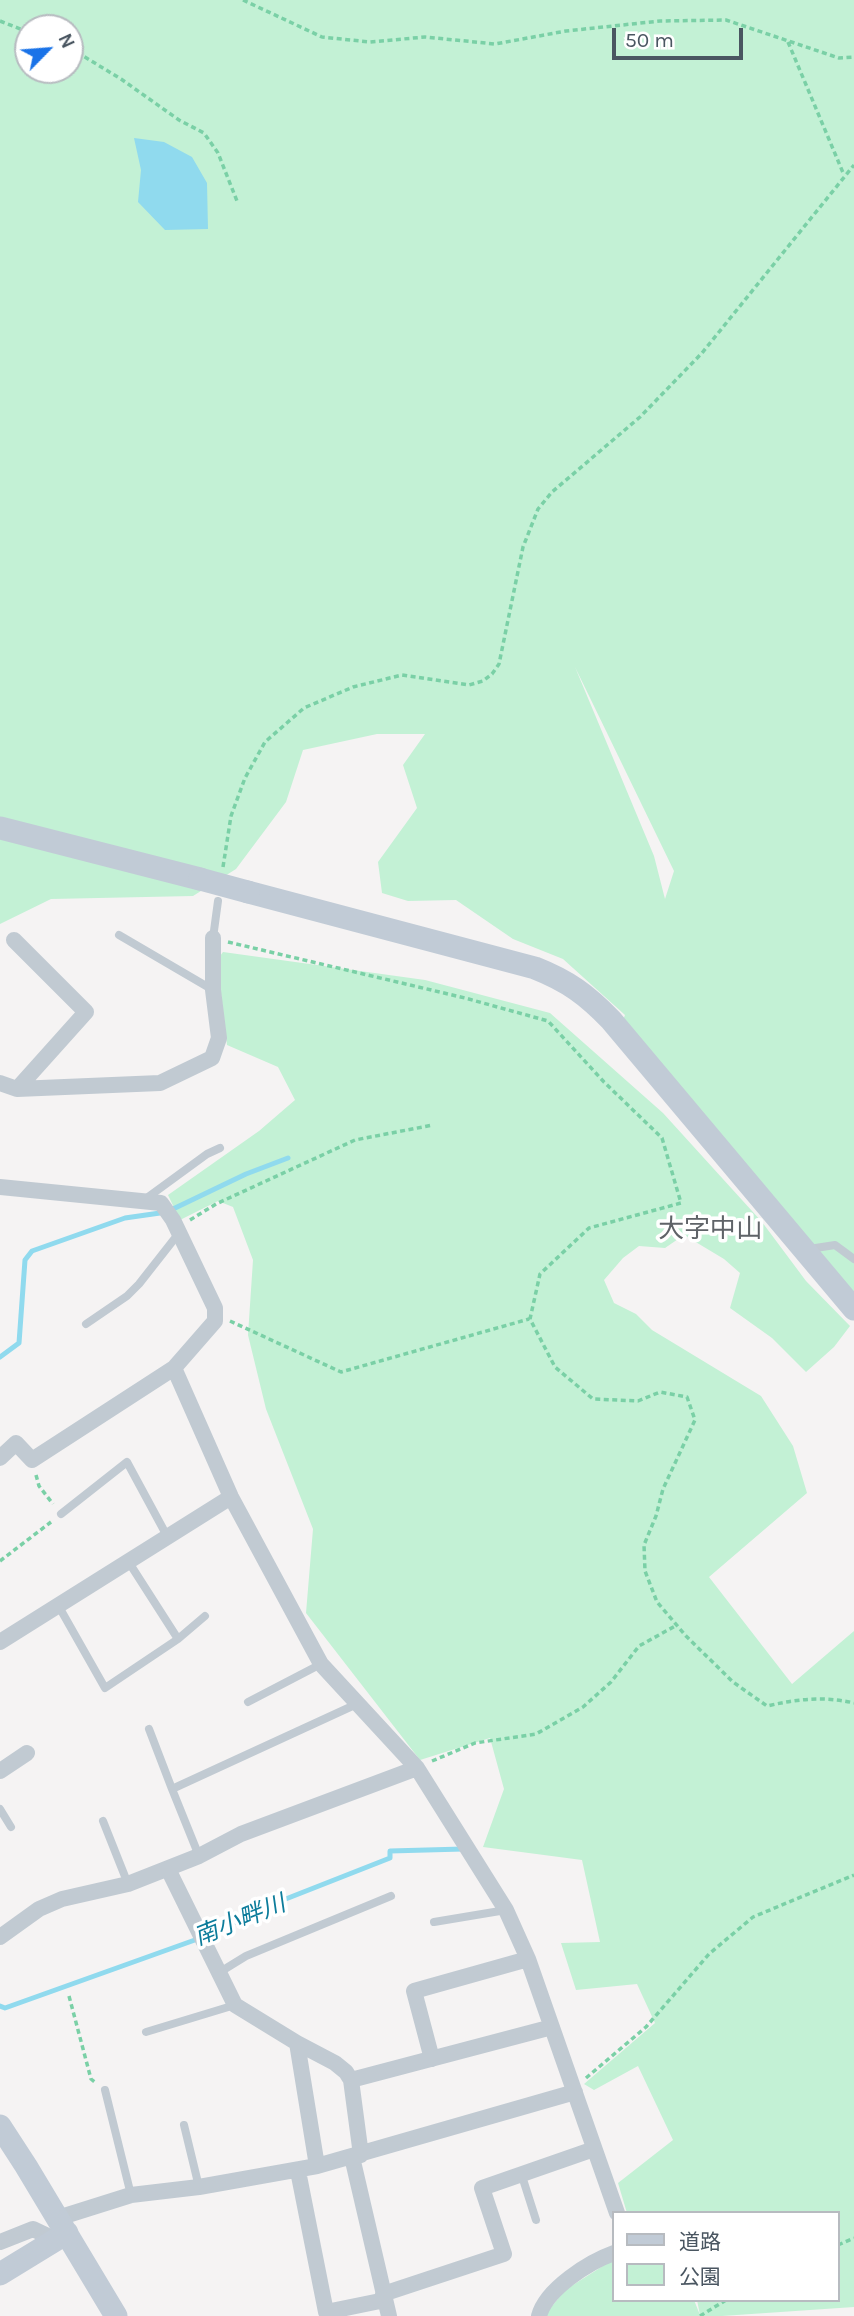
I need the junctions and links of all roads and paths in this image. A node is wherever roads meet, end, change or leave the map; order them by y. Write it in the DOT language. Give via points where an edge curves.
graph roads {
  1 [pos="243,0"];
  2 [pos="788,42"];
  3 [pos="84,57"];
  4 [pos="854,57"];
  5 [pos="854,165"];
  6 [pos="844,176"];
  7 [pos="237,201"];
  8 [pos="0,828"];
  9 [pos="218,901"];
  10 [pos="119,935"];
  11 [pos="213,938"];
  12 [pos="14,940"];
  13 [pos="213,990"];
  14 [pos="0,1083"];
  15 [pos="17,1089"];
  16 [pos="433,1125"];
  17 [pos="220,1148"];
  18 [pos="0,1187"];
  19 [pos="142,1202"];
  20 [pos="178,1231"];
  21 [pos="804,1251"];
  22 [pos="854,1259"];
  23 [pos="854,1309"];
  24 [pos="215,1315"];
  25 [pos="530,1319"];
  26 [pos="86,1324"];
  27 [pos="174,1368"];
  28 [pos="0,1458"];
  29 [pos="32,1460"];
  30 [pos="231,1497"];
  31 [pos="61,1514"];
  32 [pos="167,1536"];
  33 [pos="0,1561"];
  34 [pos="128,1561"];
  35 [pos="58,1605"];
  36 [pos="205,1616"];
  37 [pos="677,1625"];
  38 [pos="178,1639"];
  39 [pos="0,1642"];
  40 [pos="321,1664"];
  41 [pos="248,1702"];
  42 [pos="359,1703"];
  43 [pos="854,1703"];
  44 [pos="149,1729"];
  45 [pos="27,1753"];
  46 [pos="417,1768"];
  47 [pos="0,1771"];
  48 [pos="172,1789"];
  49 [pos="0,1809"];
  50 [pos="103,1821"];
  51 [pos="12,1827"];
  52 [pos="199,1856"];
  53 [pos="168,1869"];
  54 [pos="854,1875"];
  55 [pos="128,1884"];
  56 [pos="391,1896"];
  57 [pos="506,1910"];
  58 [pos="434,1922"];
  59 [pos="0,1937"];
  60 [pos="528,1959"];
  61 [pos="220,1972"];
  62 [pos="69,1996"];
  63 [pos="235,2005"];
  64 [pos="552,2027"];
  65 [pos="146,2032"];
  66 [pos="297,2043"];
  67 [pos="432,2059"];
  68 [pos="351,2081"];
  69 [pos="105,2090"];
  70 [pos="574,2090"];
  71 [pos="184,2125"];
  72 [pos="0,2126"];
  73 [pos="594,2150"];
  74 [pos="356,2156"];
  75 [pos="317,2166"];
  76 [pos="298,2171"];
  77 [pos="521,2174"];
  78 [pos="199,2187"];
  79 [pos="131,2194"];
  80 [pos="616,2211"];
  81 [pos="536,2220"];
  82 [pos="61,2230"];
  83 [pos="0,2242"];
  84 [pos="612,2254"];
  85 [pos="0,2274"];
  86 [pos="723,2302"];
  87 [pos="386,2304"];
  88 [pos="116,2316"];
  89 [pos="539,2316"];
  90 [pos="700,2316"];
  1 -- 2 [label="path" via="323,37 370,42 425,37 495,44 580,29 726,20"];
  2 -- 4 [label="path" via="839,58"];
  2 -- 6 [label="path"];
  3 -- 7 [label="path" via="204,134 218,153"];
  5 -- 6 [label="path"];
  6 -- 9 [label="path" via="702,354 538,509 523,547 499,664 492,674 469,685 402,675 354,687 304,708 265,742 231,816"];
  8 -- 21 [label="street, bridge" via="561,978 588,996 611,1020"];
  9 -- 11 [label="lane"];
  10 -- 13 [label="lane"];
  11 -- 13 [label="street"];
  11 -- 25 [label="path" via="548,1021 662,1138 681,1203 589,1228 540,1275"];
  12 -- 15 [label="street" via="86,1012"];
  13 -- 15 [label="street" via="219,1038 212,1059 160,1083"];
  14 -- 15 [label="street"];
  16 -- 20 [label="path" via="355,1140 216,1204"];
  17 -- 19 [label="lane"];
  18 -- 19 [label="street"];
  19 -- 20 [label="street" via="161,1203"];
  20 -- 24 [label="street"];
  20 -- 26 [label="lane" via="133,1290"];
  21 -- 22 [label="lane" via="835,1245"];
  21 -- 23 [label="street"];
  24 -- 25 [label="path" via="341,1372"];
  24 -- 27 [label="street" via="215,1321"];
  25 -- 37 [label="path" via="555,1367 593,1399 638,1401 660,1392 687,1398 695,1420 643,1545 645,1571 657,1602"];
  27 -- 29 [label="street"];
  27 -- 30 [label="street"];
  28 -- 29 [label="street" via="16,1443"];
  29 -- 31 [label="path" via="39,1486"];
  30 -- 32 [label="street"];
  30 -- 40 [label="street"];
  31 -- 32 [label="lane" via="127,1462"];
  31 -- 33 [label="path"];
  32 -- 34 [label="street"];
  34 -- 35 [label="street"];
  34 -- 38 [label="lane"];
  35 -- 38 [label="lane" via="105,1688"];
  35 -- 39 [label="street"];
  36 -- 38 [label="lane"];
  37 -- 43 [label="path" via="733,1682 767,1706 830,1698"];
  37 -- 46 [label="path" via="639,1646 611,1682 583,1707 536,1734 475,1743"];
  40 -- 41 [label="lane"];
  40 -- 42 [label="street"];
  42 -- 46 [label="street"];
  42 -- 48 [label="lane"];
  44 -- 48 [label="lane"];
  45 -- 47 [label="street"];
  46 -- 52 [label="street" via="241,1834"];
  46 -- 57 [label="street"];
  48 -- 52 [label="lane"];
  49 -- 51 [label="lane"];
  50 -- 55 [label="lane"];
  52 -- 53 [label="street"];
  53 -- 55 [label="street"];
  53 -- 61 [label="street"];
  54 -- 70 [label="path" via="753,1917 709,1954 646,2027"];
  55 -- 59 [label="street" via="62,1899"];
  56 -- 61 [label="lane" via="246,1956"];
  57 -- 58 [label="lane"];
  57 -- 60 [label="street"];
  60 -- 64 [label="street"];
  60 -- 67 [label="street" via="414,1991"];
  61 -- 63 [label="street"];
  62 -- 69 [label="path" via="91,2079"];
  63 -- 65 [label="lane"];
  63 -- 66 [label="street"];
  64 -- 67 [label="street"];
  64 -- 70 [label="street"];
  66 -- 68 [label="street" via="335,2063"];
  66 -- 75 [label="street"];
  67 -- 68 [label="street"];
  68 -- 74 [label="street"];
  69 -- 79 [label="lane"];
  70 -- 73 [label="street"];
  70 -- 74 [label="street"];
  71 -- 78 [label="lane"];
  72 -- 82 [label="street"];
  73 -- 77 [label="street"];
  73 -- 80 [label="street"];
  74 -- 75 [label="street"];
  74 -- 87 [label="street"];
  75 -- 76 [label="street"];
  76 -- 78 [label="street"];
  76 -- 87 [label="street" via="327,2312"];
  77 -- 81 [label="lane"];
  77 -- 87 [label="street" via="482,2188 504,2254"];
  78 -- 79 [label="street"];
  79 -- 82 [label="street"];
  82 -- 83 [label="street" via="33,2229"];
  82 -- 85 [label="street"];
  82 -- 88 [label="street"];
  84 -- 89 [label="street" via="562,2283"];
  86 -- 90 [label="path"];
}
